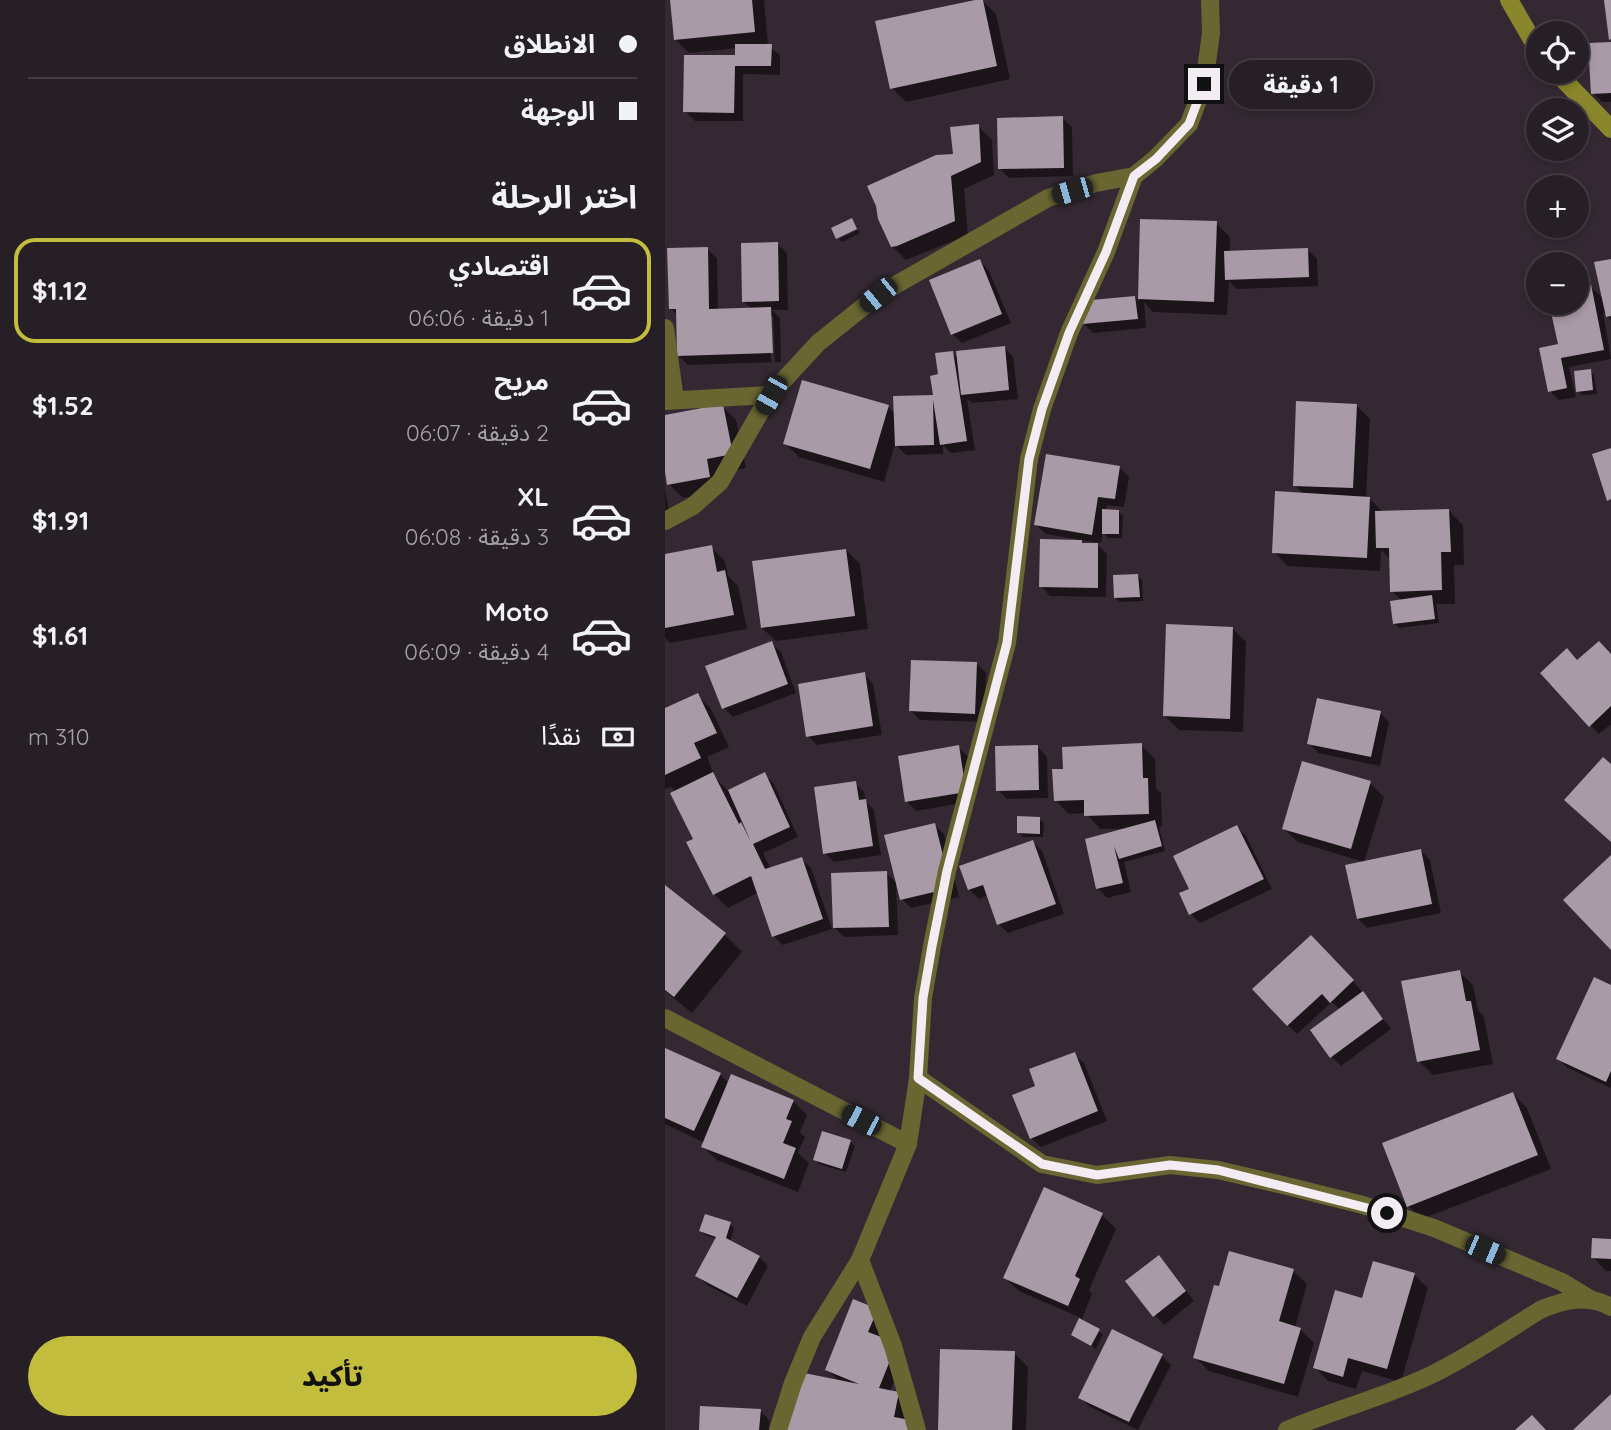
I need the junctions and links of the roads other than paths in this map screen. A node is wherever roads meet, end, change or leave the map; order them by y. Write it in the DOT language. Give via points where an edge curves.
graph roads {
  1 [pos="1210,0"];
  2 [pos="1509,0"];
  3 [pos="1526,29"];
  4 [pos="1568,84"];
  5 [pos="1611,129"];
  6 [pos="1134,176"];
  7 [pos="665,328"];
  8 [pos="771,395"];
  9 [pos="670,401"];
  10 [pos="665,521"];
  11 [pos="665,1018"];
  12 [pos="918,1078"];
  13 [pos="908,1144"];
  14 [pos="860,1260"];
  15 [pos="1590,1299"];
  16 [pos="1611,1307"];
  17 [pos="778,1430"];
  18 [pos="917,1430"];
  19 [pos="1287,1430"];
  1 -- 6 [label="street" via="1204,84 1189,124"];
  2 -- 3 [label="street"];
  4 -- 5 [label="street"];
  6 -- 8 [label="street" via="1048,198 878,295 818,343"];
  6 -- 12 [label="street" via="1069,333 1029,459 1007,643 947,871 923,998"];
  7 -- 9 [label="street"];
  8 -- 9 [label="street"];
  8 -- 10 [label="street" via="720,482 693,506"];
  11 -- 13 [label="street"];
  12 -- 13 [label="street"];
  12 -- 15 [label="street" via="1042,1164 1097,1175 1170,1165 1218,1170 1291,1187 1434,1228 1562,1282"];
  13 -- 14 [label="street"];
  14 -- 17 [label="street" via="812,1337"];
  14 -- 18 [label="street" via="893,1346"];
  15 -- 16 [label="street"];
  15 -- 19 [label="street" via="1540,1310 1433,1374"];
}
